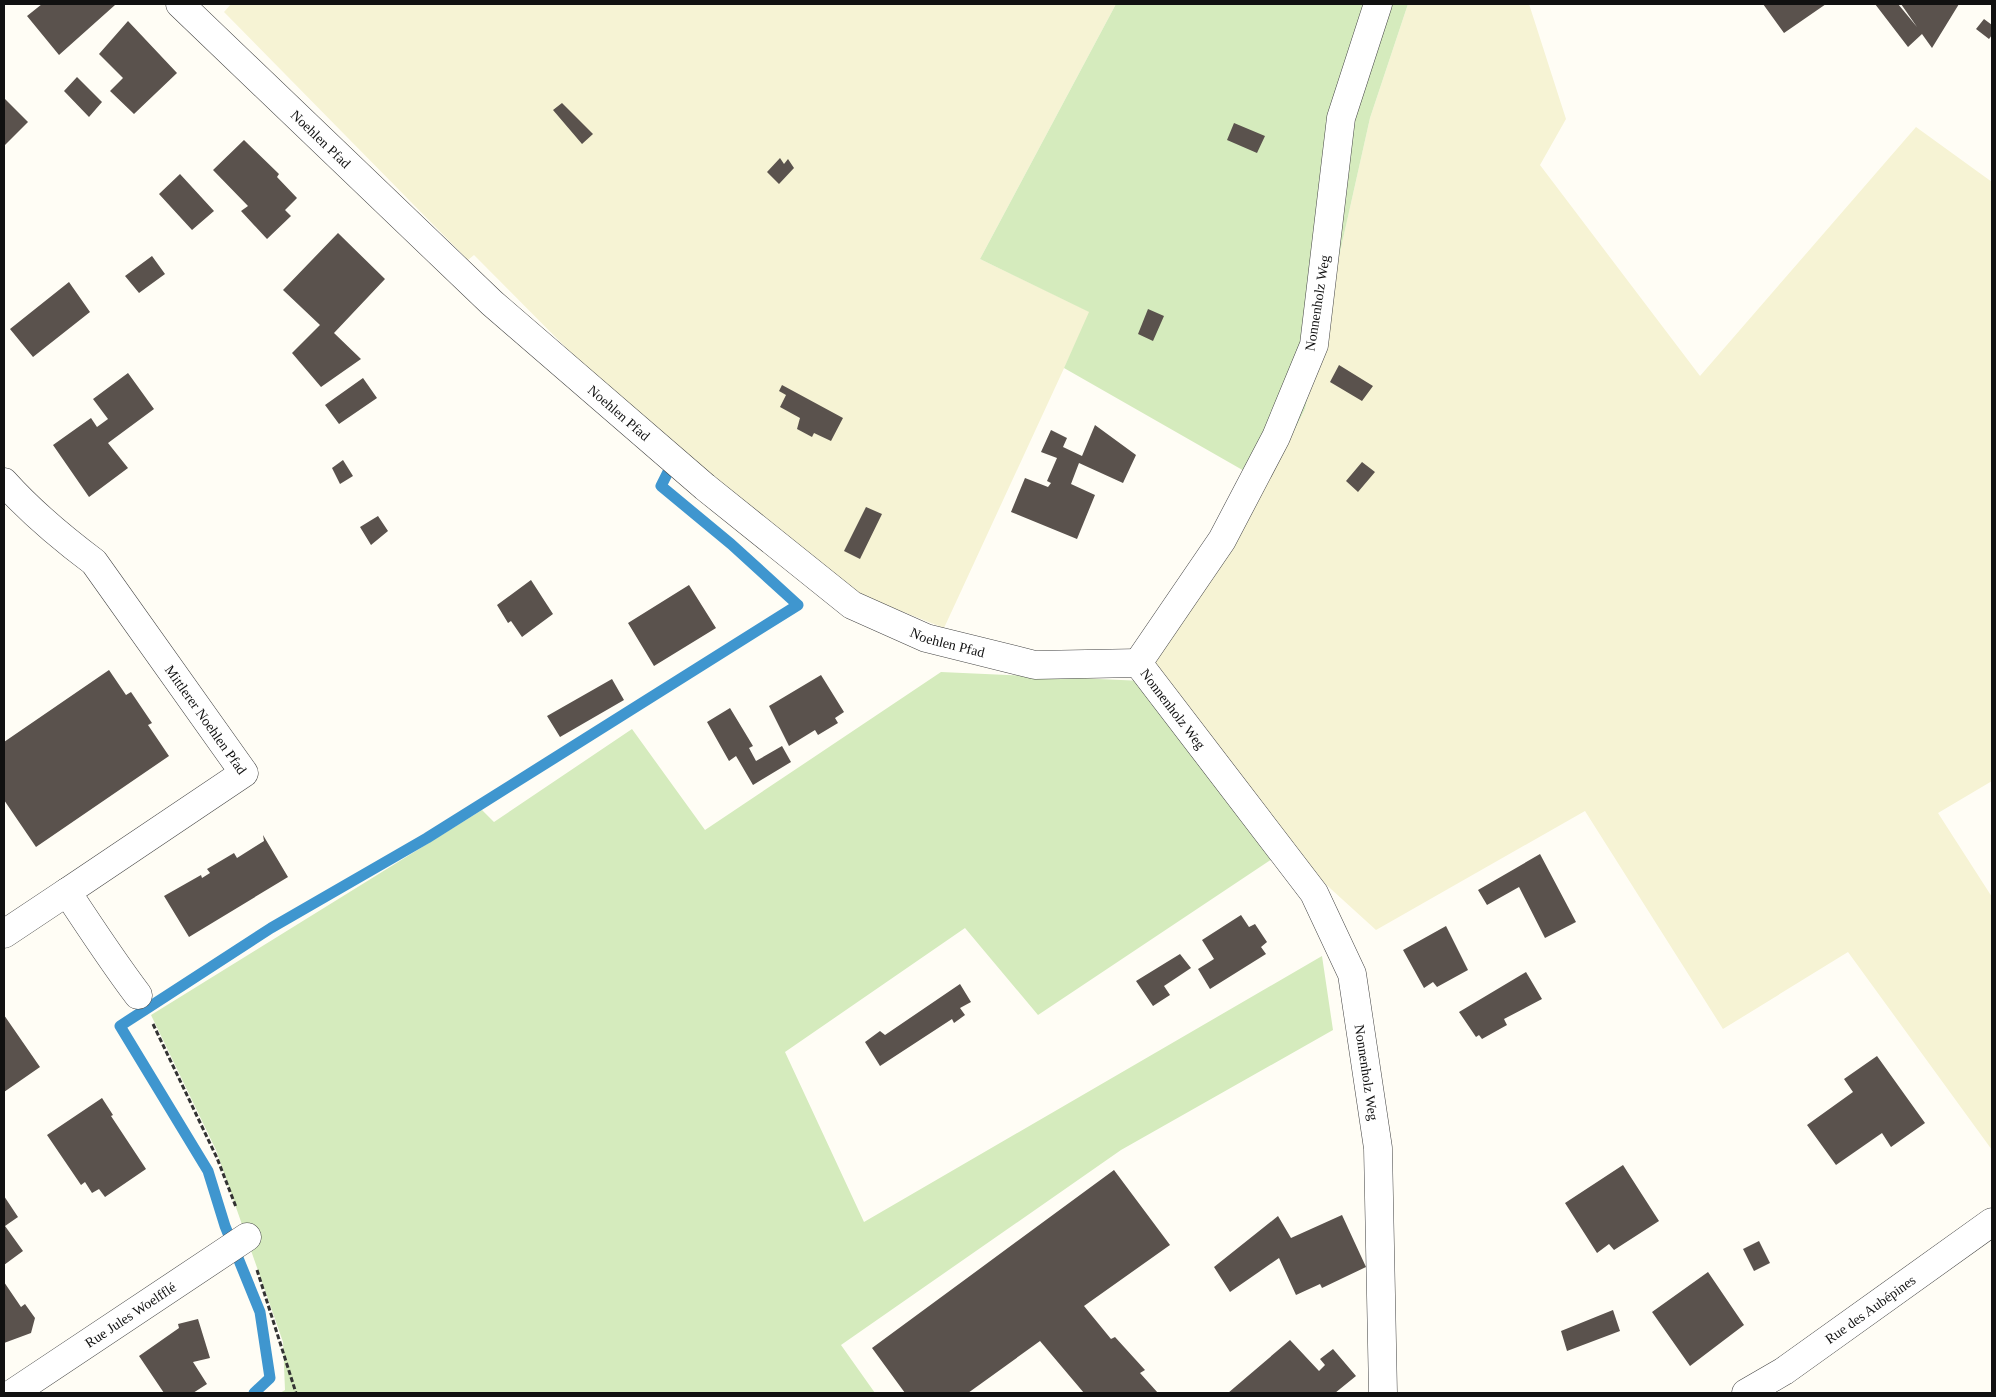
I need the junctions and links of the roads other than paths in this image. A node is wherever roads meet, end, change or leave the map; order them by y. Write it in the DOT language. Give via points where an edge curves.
graph roads {
  1 [pos="180,4"];
  2 [pos="1378,4"];
  3 [pos="4,482"];
  4 [pos="1138,663"];
  5 [pos="67,892"];
  6 [pos="4,934"];
  7 [pos="138,995"];
  8 [pos="1992,1222"];
  9 [pos="247,1236"];
  10 [pos="14,1393"];
  11 [pos="1383,1393"];
  12 [pos="1746,1393"];
  1 -- 4 [label="street, Noehlen Pfad" via="492,303 705,486 852,605 926,638 1035,665"];
  2 -- 4 [label="street, Nonnenholz Weg" via="1341,118 1314,345 1276,438 1222,540"];
  3 -- 5 [label="street, Mittlerer Noehlen Pfad" via="20,500 94,562 244,773"];
  4 -- 11 [label="street, Nonnenholz Weg" via="1314,893 1352,974 1378,1148"];
  5 -- 6 [label="street"];
  5 -- 7 [label="street" via="106,954"];
  8 -- 12 [label="street, Rue des Aubépines" via="1784,1371"];
  9 -- 10 [label="street, Rue Jules Woelfflé"];
}
